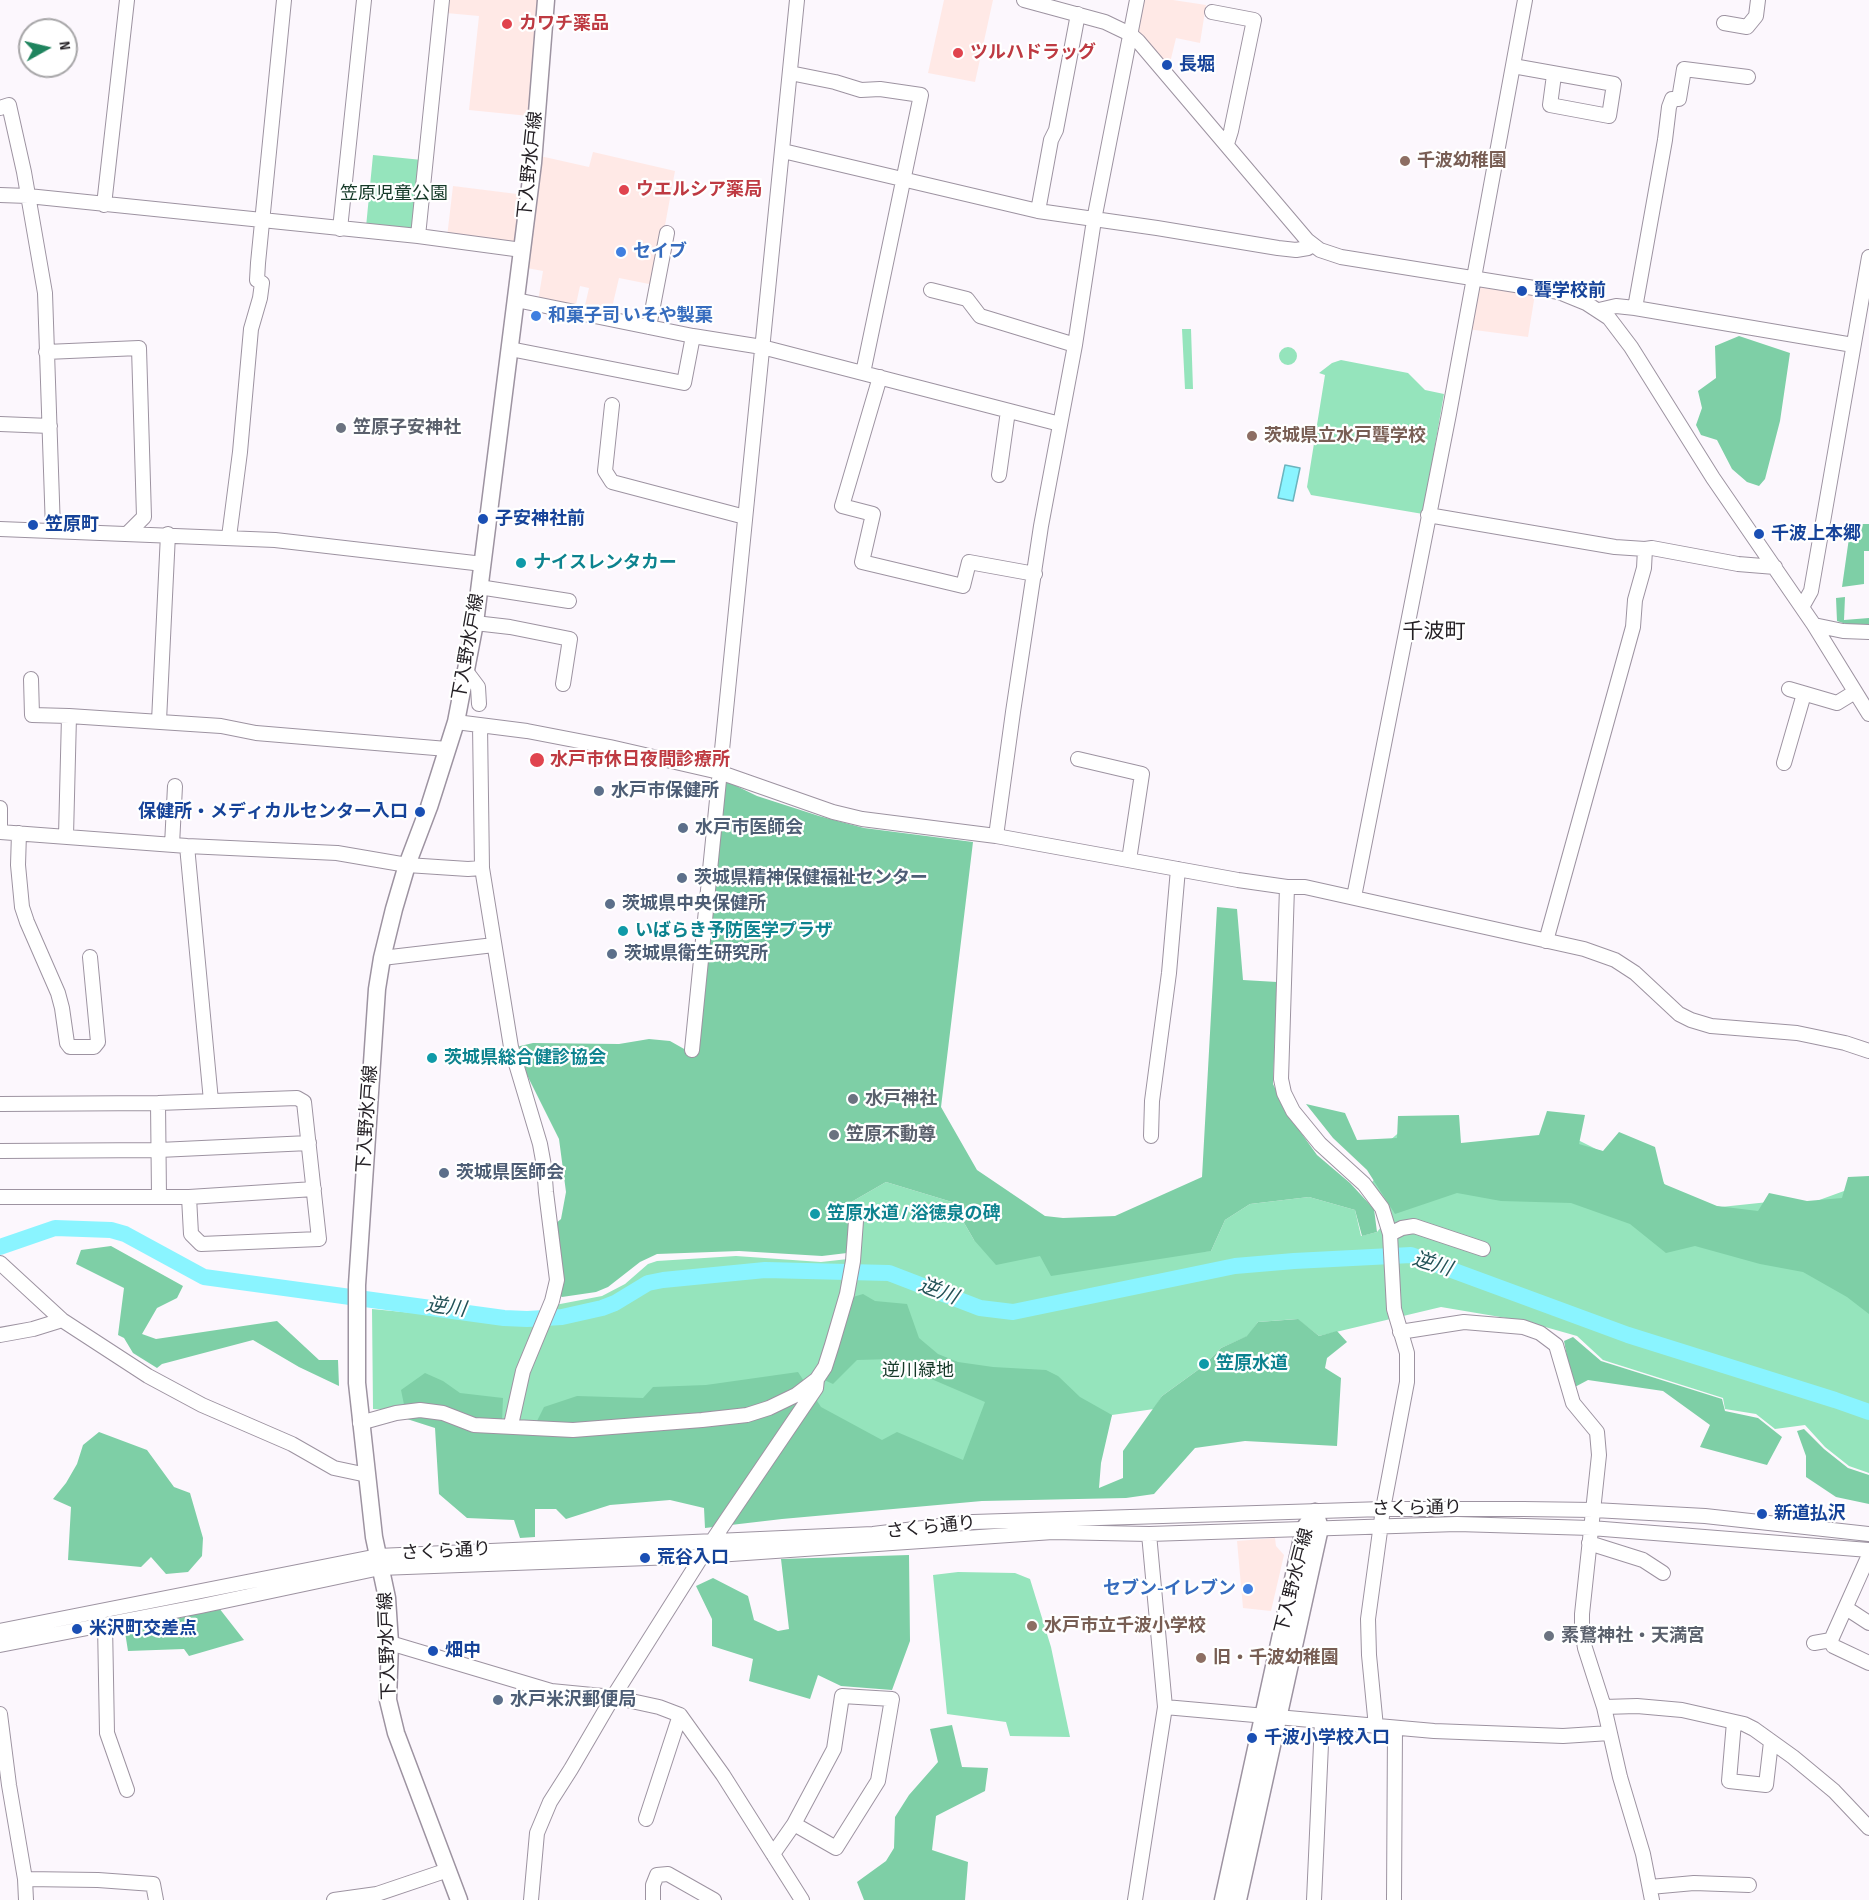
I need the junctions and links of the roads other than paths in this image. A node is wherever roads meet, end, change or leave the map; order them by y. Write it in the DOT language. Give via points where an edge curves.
graph roads {
  1 [pos="127,0"];
  2 [pos="284,0"];
  3 [pos="364,0"];
  4 [pos="442,0"];
  5 [pos="546,0"];
  6 [pos="798,0"];
  7 [pos="1024,0"];
  8 [pos="1137,0"];
  9 [pos="1525,0"];
  10 [pos="1758,0"];
  11 [pos="1048,3"];
  12 [pos="1212,12"];
  13 [pos="1078,14"];
  14 [pos="1724,23"];
  15 [pos="1130,34"];
  16 [pos="1513,66"];
  17 [pos="790,73"];
  18 [pos="1554,75"];
  19 [pos="1748,77"];
  20 [pos="0,108"];
  21 [pos="1227,144"];
  22 [pos="783,151"];
  23 [pos="902,180"];
  24 [pos="0,195"];
  25 [pos="28,196"];
  26 [pos="105,205"];
  27 [pos="1038,212"];
  28 [pos="1094,220"];
  29 [pos="262,221"];
  30 [pos="340,229"];
  31 [pos="667,233"];
  32 [pos="418,236"];
  33 [pos="1312,245"];
  34 [pos="522,250"];
  35 [pos="1869,257"];
  36 [pos="1474,278"];
  37 [pos="931,290"];
  38 [pos="1866,296"];
  39 [pos="516,300"];
  40 [pos="1635,308"];
  41 [pos="1599,310"];
  42 [pos="650,327"];
  43 [pos="693,336"];
  44 [pos="1075,345"];
  45 [pos="1853,345"];
  46 [pos="762,347"];
  47 [pos="510,349"];
  48 [pos="46,352"];
  49 [pos="863,373"];
  50 [pos="880,377"];
  51 [pos="612,405"];
  52 [pos="1008,411"];
  53 [pos="0,424"];
  54 [pos="1060,424"];
  55 [pos="50,426"];
  56 [pos="999,474"];
  57 [pos="1428,515"];
  58 [pos="745,517"];
  59 [pos="0,529"];
  60 [pos="53,530"];
  61 [pos="128,533"];
  62 [pos="168,534"];
  63 [pos="230,537"];
  64 [pos="1645,549"];
  65 [pos="483,564"];
  66 [pos="1775,567"];
  67 [pos="1035,574"];
  68 [pos="479,587"];
  69 [pos="569,601"];
  70 [pos="1802,607"];
  71 [pos="475,623"];
  72 [pos="1814,625"];
  73 [pos="1869,632"];
  74 [pos="466,672"];
  75 [pos="31,680"];
  76 [pos="562,684"];
  77 [pos="1789,688"];
  78 [pos="1856,692"];
  79 [pos="1804,694"];
  80 [pos="480,704"];
  81 [pos="1869,714"];
  82 [pos="69,716"];
  83 [pos="159,722"];
  84 [pos="456,722"];
  85 [pos="480,725"];
  86 [pos="447,749"];
  87 [pos="1078,759"];
  88 [pos="1784,763"];
  89 [pos="719,772"];
  90 [pos="175,786"];
  91 [pos="0,808"];
  92 [pos="0,832"];
  93 [pos="19,833"];
  94 [pos="66,836"];
  95 [pos="996,836"];
  96 [pos="172,845"];
  97 [pos="187,846"];
  98 [pos="1129,860"];
  99 [pos="407,865"];
  100 [pos="482,868"];
  101 [pos="1179,869"];
  102 [pos="1287,887"];
  103 [pos="1354,897"];
  104 [pos="1546,941"];
  105 [pos="494,945"];
  106 [pos="90,957"];
  107 [pos="382,958"];
  108 [pos="692,1050"];
  109 [pos="1869,1051"];
  110 [pos="211,1101"];
  111 [pos="158,1103"];
  112 [pos="0,1104"];
  113 [pos="1151,1136"];
  114 [pos="309,1143"];
  115 [pos="159,1150"];
  116 [pos="0,1151"];
  117 [pos="314,1189"];
  118 [pos="159,1196"];
  119 [pos="0,1197"];
  120 [pos="189,1197"];
  121 [pos="856,1221"];
  122 [pos="1390,1238"];
  123 [pos="1483,1249"];
  124 [pos="0,1263"];
  125 [pos="62,1320"];
  126 [pos="1400,1332"];
  127 [pos="0,1335"];
  128 [pos="817,1379"];
  129 [pos="360,1423"];
  130 [pos="511,1425"];
  131 [pos="367,1475"];
  132 [pos="1383,1509"];
  133 [pos="1594,1509"];
  134 [pos="1313,1523"];
  135 [pos="1382,1525"];
  136 [pos="1591,1528"];
  137 [pos="1149,1534"];
  138 [pos="1869,1534"];
  139 [pos="713,1541"];
  140 [pos="1589,1543"];
  141 [pos="1869,1550"];
  142 [pos="1869,1555"];
  143 [pos="702,1556"];
  144 [pos="379,1562"];
  145 [pos="1663,1573"];
  146 [pos="1846,1608"];
  147 [pos="1869,1623"];
  148 [pos="105,1624"];
  149 [pos="0,1631"];
  150 [pos="1831,1640"];
  151 [pos="390,1643"];
  152 [pos="1814,1643"];
  153 [pos="0,1645"];
  154 [pos="1869,1663"];
  155 [pos="613,1697"];
  156 [pos="1165,1707"];
  157 [pos="1604,1707"];
  158 [pos="0,1714"];
  159 [pos="680,1714"];
  160 [pos="1271,1716"];
  161 [pos="1322,1722"];
  162 [pos="1734,1722"];
  163 [pos="1376,1727"];
  164 [pos="1395,1728"];
  165 [pos="1610,1734"];
  166 [pos="1771,1742"];
  167 [pos="4,1779"];
  168 [pos="127,1790"];
  169 [pos="646,1819"];
  170 [pos="794,1824"];
  171 [pos="1869,1828"];
  172 [pos="773,1854"];
  173 [pos="448,1870"];
  174 [pos="25,1879"];
  175 [pos="1749,1885"];
  176 [pos="1651,1893"];
  177 [pos="26,1900"];
  178 [pos="156,1900"];
  179 [pos="334,1900"];
  180 [pos="459,1900"];
  181 [pos="531,1900"];
  182 [pos="653,1900"];
  183 [pos="714,1900"];
  184 [pos="802,1900"];
  185 [pos="1135,1900"];
  186 [pos="1223,1900"];
  187 [pos="1238,1900"];
  188 [pos="1314,1900"];
  189 [pos="1394,1900"];
  1 -- 26 [label="street"];
  2 -- 29 [label="street"];
  3 -- 30 [label="street"];
  4 -- 32 [label="street"];
  5 -- 34 [label="main road, 下入野水戸線"];
  6 -- 17 [label="street"];
  7 -- 11 [label="street"];
  8 -- 15 [label="street"];
  9 -- 16 [label="street"];
  10 -- 14 [label="street" via="1756,16 1747,27"];
  11 -- 13 [label="street"];
  12 -- 21 [label="street" via="1254,20"];
  13 -- 15 [label="street"];
  13 -- 27 [label="street"];
  15 -- 21 [label="street"];
  15 -- 28 [label="street"];
  16 -- 18 [label="street"];
  16 -- 36 [label="street"];
  17 -- 22 [label="street"];
  17 -- 23 [label="street" via="861,90 921,95"];
  18 -- 18 [label="street" via="1550,105 1609,116 1614,84"];
  19 -- 40 [label="street" via="1684,69 1679,99 1672,99 1669,106"];
  20 -- 25 [label="street" via="9,105"];
  21 -- 33 [label="street"];
  22 -- 23 [label="street"];
  22 -- 46 [label="street"];
  23 -- 27 [label="street"];
  23 -- 49 [label="street"];
  24 -- 25 [label="street"];
  25 -- 26 [label="street"];
  25 -- 48 [label="street" via="45,293"];
  26 -- 29 [label="street"];
  27 -- 28 [label="street"];
  28 -- 33 [label="street" via="1278,248 1296,250"];
  28 -- 44 [label="street"];
  29 -- 30 [label="street"];
  29 -- 63 [label="street" via="257,280 262,283 251,329"];
  30 -- 32 [label="street"];
  31 -- 42 [label="street"];
  32 -- 34 [label="street"];
  33 -- 36 [label="street" via="1341,257"];
  34 -- 39 [label="main road, 下入野水戸線"];
  35 -- 38 [label="street"];
  36 -- 41 [label="street" via="1559,292"];
  36 -- 57 [label="street"];
  37 -- 44 [label="street" via="967,299 980,316"];
  38 -- 45 [label="street"];
  39 -- 42 [label="street"];
  39 -- 47 [label="main road, 下入野水戸線"];
  40 -- 41 [label="street"];
  40 -- 45 [label="street"];
  41 -- 66 [label="street" via="1631,347 1713,478"];
  42 -- 43 [label="street"];
  43 -- 46 [label="street"];
  43 -- 47 [label="street" via="684,382"];
  44 -- 54 [label="street"];
  45 -- 70 [label="street" via="1811,591"];
  46 -- 49 [label="street"];
  46 -- 58 [label="street"];
  47 -- 65 [label="main road, 下入野水戸線"];
  48 -- 55 [label="street"];
  48 -- 61 [label="street" via="139,348 144,517"];
  49 -- 50 [label="street"];
  50 -- 52 [label="street"];
  50 -- 67 [label="street" via="842,506 873,514 862,562 963,586 969,562"];
  51 -- 58 [label="street" via="605,471 612,482"];
  52 -- 54 [label="street"];
  52 -- 56 [label="street"];
  53 -- 55 [label="street"];
  54 -- 67 [label="street"];
  55 -- 60 [label="street"];
  57 -- 64 [label="street"];
  57 -- 103 [label="street"];
  58 -- 89 [label="street"];
  59 -- 60 [label="street"];
  60 -- 61 [label="street"];
  61 -- 62 [label="street"];
  62 -- 63 [label="street"];
  62 -- 83 [label="street"];
  63 -- 65 [label="street"];
  64 -- 66 [label="street"];
  64 -- 104 [label="street" via="1633,627"];
  65 -- 68 [label="main road, 下入野水戸線"];
  66 -- 70 [label="street"];
  67 -- 95 [label="street"];
  68 -- 69 [label="street"];
  68 -- 71 [label="main road, 下入野水戸線"];
  70 -- 72 [label="street"];
  71 -- 74 [label="main road, 下入野水戸線"];
  71 -- 76 [label="street" via="570,639"];
  72 -- 73 [label="street"];
  72 -- 78 [label="street"];
  74 -- 80 [label="street" via="478,687"];
  74 -- 84 [label="main road, 下入野水戸線"];
  75 -- 82 [label="street" via="32,715"];
  77 -- 79 [label="street"];
  78 -- 79 [label="street" via="1837,703"];
  78 -- 81 [label="street"];
  79 -- 88 [label="street"];
  82 -- 83 [label="street"];
  82 -- 94 [label="street"];
  83 -- 86 [label="street"];
  84 -- 85 [label="street"];
  84 -- 86 [label="main road, 下入野水戸線"];
  85 -- 89 [label="street" via="610,747"];
  85 -- 100 [label="street"];
  86 -- 99 [label="main road, 下入野水戸線"];
  87 -- 98 [label="street" via="1142,774"];
  89 -- 95 [label="street" via="862,819"];
  89 -- 108 [label="street"];
  90 -- 96 [label="street"];
  91 -- 92 [label="street"];
  92 -- 93 [label="street"];
  93 -- 94 [label="street"];
  93 -- 106 [label="street" via="22,907 58,993 70,1047 94,1047 98,1042"];
  94 -- 96 [label="street"];
  95 -- 98 [label="street"];
  96 -- 97 [label="street"];
  97 -- 99 [label="street" via="337,853"];
  97 -- 110 [label="street"];
  98 -- 101 [label="street"];
  99 -- 100 [label="street"];
  99 -- 107 [label="main road, 下入野水戸線"];
  100 -- 105 [label="street"];
  101 -- 102 [label="street"];
  101 -- 113 [label="street"];
  102 -- 103 [label="street"];
  102 -- 122 [label="street" via="1281,1079 1284,1093 1293,1111 1320,1144 1375,1196"];
  103 -- 104 [label="street"];
  104 -- 109 [label="street" via="1615,960 1691,1020 1711,1026 1797,1033"];
  105 -- 107 [label="street"];
  105 -- 130 [label="street" via="511,1047 540,1144 557,1280 523,1371"];
  107 -- 129 [label="main road, 下入野水戸線" via="374,1022 357,1285"];
  110 -- 111 [label="street"];
  110 -- 114 [label="street" via="297,1098 304,1102"];
  111 -- 112 [label="street"];
  111 -- 115 [label="street"];
  114 -- 115 [label="street"];
  114 -- 117 [label="street"];
  115 -- 116 [label="street"];
  115 -- 118 [label="street"];
  117 -- 120 [label="street"];
  117 -- 120 [label="street" via="319,1239 201,1244 191,1234"];
  118 -- 119 [label="street"];
  118 -- 120 [label="street"];
  121 -- 128 [label="street" via="848,1286 825,1366"];
  122 -- 123 [label="street" via="1402,1228 1414,1226"];
  122 -- 126 [label="street" via="1394,1309"];
  124 -- 125 [label="street"];
  125 -- 127 [label="street"];
  125 -- 131 [label="street" via="148,1376 202,1404 292,1444 334,1468"];
  126 -- 132 [label="street" via="1407,1353 1407,1382"];
  126 -- 133 [label="street" via="1464,1322 1512,1326 1540,1333 1556,1346 1573,1403 1597,1432"];
  128 -- 130 [label="street" via="796,1395 747,1415 595,1430"];
  128 -- 139 [label="street" via="816,1388"];
  129 -- 130 [label="street" via="420,1410 443,1413 474,1425"];
  129 -- 131 [label="main road, 下入野水戸線"];
  131 -- 144 [label="main road, 下入野水戸線"];
  132 -- 133 [label="street, さくら通り"];
  132 -- 134 [label="street, さくら通り"];
  132 -- 135 [label="street"];
  133 -- 136 [label="street"];
  133 -- 138 [label="street, さくら通り" via="1705,1516"];
  134 -- 135 [label="street, さくら通り"];
  134 -- 137 [label="street, さくら通り"];
  134 -- 139 [label="street, さくら通り" via="1086,1517 973,1522 873,1534"];
  134 -- 160 [label="main road, 下入野水戸線"];
  135 -- 136 [label="street, さくら通り"];
  135 -- 163 [label="street" via="1368,1619"];
  136 -- 140 [label="street"];
  136 -- 141 [label="street, さくら通り"];
  137 -- 143 [label="street, さくら通り" via="1053,1532"];
  137 -- 156 [label="street"];
  139 -- 143 [label="street"];
  139 -- 144 [label="street, さくら通り"];
  140 -- 145 [label="street" via="1642,1560"];
  140 -- 157 [label="street" via="1582,1630"];
  142 -- 146 [label="street"];
  143 -- 144 [label="street, さくら通り"];
  143 -- 155 [label="street"];
  144 -- 148 [label="street, さくら通り"];
  144 -- 149 [label="street, さくら通り"];
  144 -- 151 [label="main road, 下入野水戸線" via="387,1598"];
  146 -- 147 [label="street"];
  146 -- 150 [label="street"];
  148 -- 153 [label="street, さくら通り"];
  148 -- 168 [label="street" via="107,1733"];
  150 -- 152 [label="street"];
  150 -- 154 [label="street" via="1833,1646"];
  151 -- 155 [label="street" via="551,1691"];
  151 -- 173 [label="main road, 下入野水戸線" via="391,1715"];
  155 -- 159 [label="street"];
  155 -- 181 [label="street" via="550,1802 537,1833"];
  156 -- 160 [label="street"];
  156 -- 185 [label="street"];
  157 -- 162 [label="street" via="1682,1710"];
  157 -- 165 [label="street"];
  158 -- 167 [label="street"];
  159 -- 169 [label="street"];
  159 -- 172 [label="street"];
  160 -- 161 [label="street"];
  160 -- 186 [label="main road, 下入野水戸線"];
  160 -- 187 [label="main road, 下入野水戸線"];
  161 -- 163 [label="street"];
  161 -- 188 [label="street"];
  162 -- 166 [label="street" via="1754,1729"];
  162 -- 166 [label="street" via="1729,1781 1766,1785"];
  163 -- 164 [label="street"];
  164 -- 165 [label="street" via="1563,1736"];
  164 -- 189 [label="street"];
  165 -- 176 [label="street"];
  166 -- 171 [label="street" via="1834,1791"];
  167 -- 174 [label="street"];
  170 -- 170 [label="street" via="834,1749 842,1696 892,1699 878,1781 836,1848"];
  170 -- 172 [label="street"];
  172 -- 184 [label="street"];
  173 -- 179 [label="street" via="377,1894"];
  173 -- 180 [label="main road, 下入野水戸線"];
  174 -- 177 [label="street"];
  174 -- 178 [label="street" via="153,1884"];
  175 -- 176 [label="street" via="1694,1883"];
  182 -- 183 [label="street" via="657,1875 668,1874"];
}
